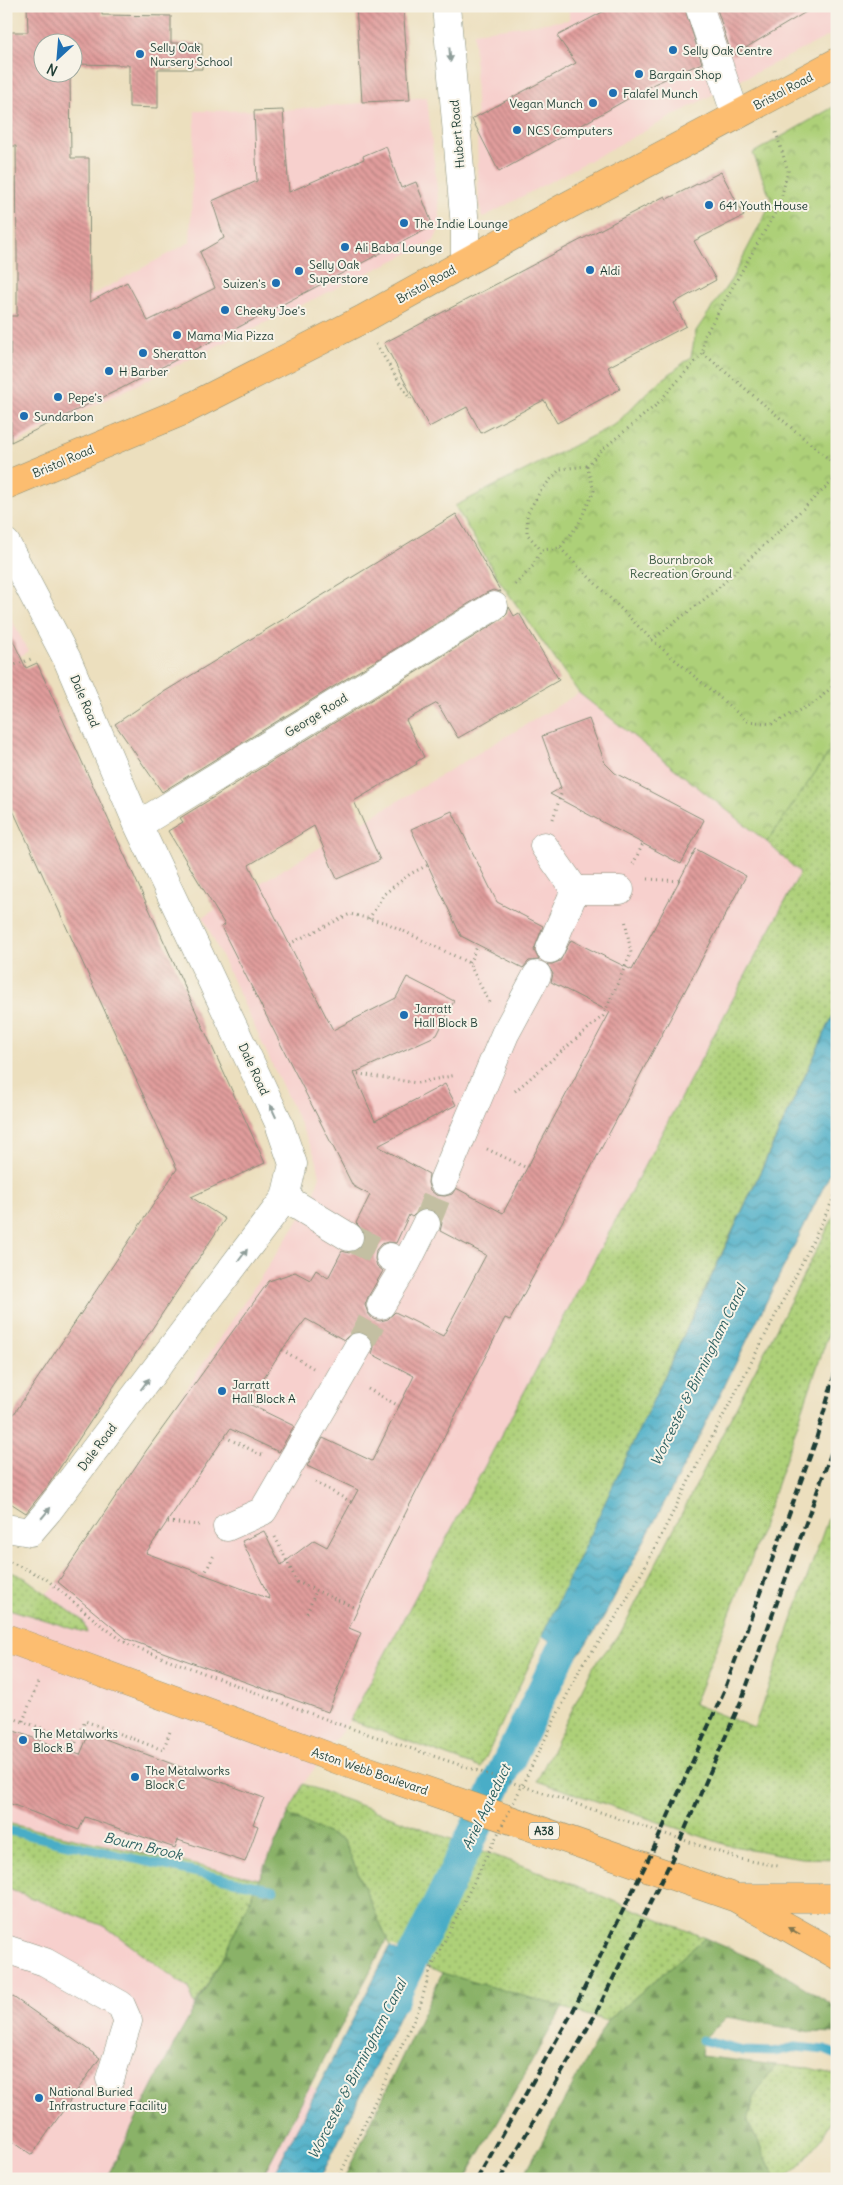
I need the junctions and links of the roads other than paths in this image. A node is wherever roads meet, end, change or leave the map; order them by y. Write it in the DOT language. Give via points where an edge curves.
graph roads {
  1 [pos="446,6"];
  2 [pos="699,6"];
  3 [pos="837,62"];
  4 [pos="736,116"];
  5 [pos="465,262"];
  6 [pos="6,485"];
  7 [pos="6,543"];
  8 [pos="494,606"];
  9 [pos="138,825"];
  10 [pos="544,846"];
  11 [pos="575,890"];
  12 [pos="620,890"];
  13 [pos="550,950"];
  14 [pos="537,975"];
  15 [pos="443,1181"];
  16 [pos="286,1198"];
  17 [pos="426,1224"];
  18 [pos="349,1237"];
  19 [pos="382,1305"];
  20 [pos="358,1346"];
  21 [pos="227,1527"];
  22 [pos="6,1528"];
  23 [pos="6,1638"];
  24 [pos="736,1898"];
  25 [pos="837,1898"];
  26 [pos="6,1949"];
  27 [pos="837,1955"];
  28 [pos="110,2078"];
  1 -- 5 [label="street, Hubert Road, one-way" via="465,227"];
  2 -- 4 [label="street"];
  3 -- 4 [label="main road, Bristol Road"];
  4 -- 5 [label="main road, Bristol Road"];
  5 -- 6 [label="main road, Bristol Road" via="363,319 181,412"];
  7 -- 9 [label="street, Dale Road" via="60,644"];
  8 -- 9 [label="street, George Road"];
  16 -- 9 [label="street, Dale Road, one-way" via="292,1164 278,1121"];
  10 -- 11 [label="street"];
  11 -- 12 [label="street"];
  11 -- 13 [label="street"];
  14 -- 15 [label="street" via="505,1034"];
  16 -- 18 [label="street"];
  22 -- 16 [label="street, Dale Road, one-way" via="30,1532 48,1511"];
  17 -- 19 [label="street" via="398,1260"];
  20 -- 21 [label="street" via="263,1511"];
  23 -- 24 [label="main road, Aston Webb Boulevard / A38" via="352,1765"];
  24 -- 25 [label="main road, Aston Webb Boulevard / A38"];
  27 -- 24 [label="main road, Aston Webb Boulevard / A38, one-way"];
  26 -- 28 [label="street" via="45,1962 122,2005 128,2021"];
}
